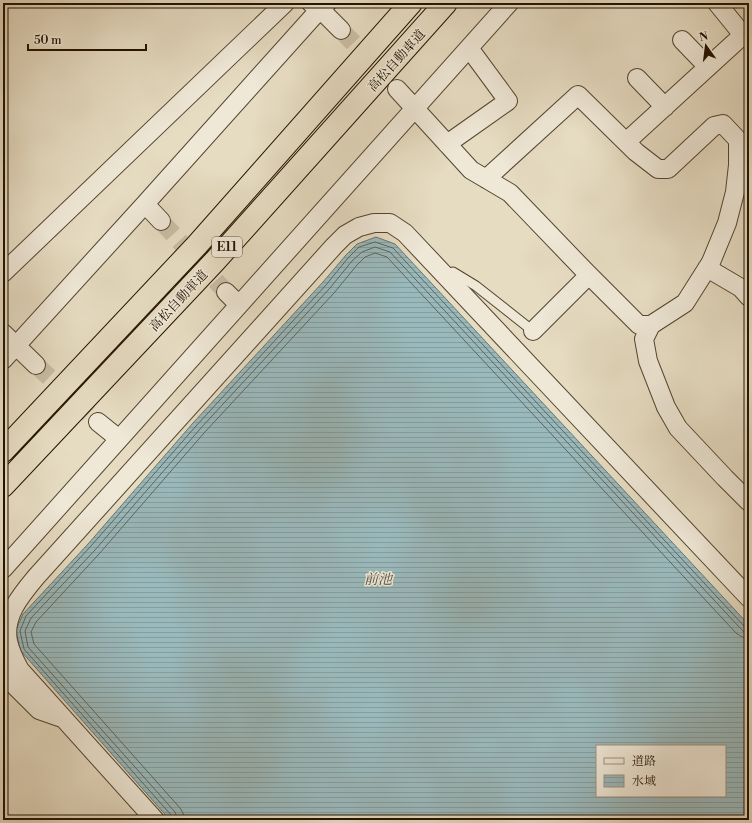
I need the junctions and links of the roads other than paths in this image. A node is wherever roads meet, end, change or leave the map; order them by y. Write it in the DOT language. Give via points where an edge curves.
graph roads {
  1 [pos="285,3"];
  2 [pos="411,3"];
  3 [pos="446,3"];
  4 [pos="509,3"];
  5 [pos="717,3"];
  6 [pos="319,5"];
  7 [pos="341,30"];
  8 [pos="746,32"];
  9 [pos="682,40"];
  10 [pos="469,48"];
  11 [pos="708,67"];
  12 [pos="637,78"];
  13 [pos="397,89"];
  14 [pos="415,107"];
  15 [pos="664,107"];
  16 [pos="626,142"];
  17 [pos="447,144"];
  18 [pos="486,179"];
  19 [pos="145,204"];
  20 [pos="161,221"];
  21 [pos="707,268"];
  22 [pos="3,273"];
  23 [pos="445,275"];
  24 [pos="589,275"];
  25 [pos="748,294"];
  26 [pos="651,325"];
  27 [pos="533,331"];
  28 [pos="3,333"];
  29 [pos="16,346"];
  30 [pos="3,360"];
  31 [pos="36,365"];
  32 [pos="98,422"];
  33 [pos="119,440"];
  34 [pos="3,451"];
  35 [pos="3,486"];
  36 [pos="749,502"];
  37 [pos="3,569"];
  38 [pos="749,598"];
  39 [pos="3,674"];
  40 [pos="64,719"];
  41 [pos="155,820"];
  1 -- 22 [label="street"];
  2 -- 34 [label="highway, 高松自動車道 / E11" via="197,245"];
  3 -- 35 [label="highway, 高松自動車道 / E11" via="215,261"];
  4 -- 10 [label="street"];
  5 -- 8 [label="street"];
  6 -- 7 [label="street"];
  6 -- 19 [label="street"];
  8 -- 11 [label="street"];
  9 -- 11 [label="street"];
  10 -- 14 [label="street"];
  10 -- 17 [label="street" via="508,101"];
  11 -- 15 [label="street"];
  12 -- 15 [label="street"];
  13 -- 14 [label="street"];
  14 -- 17 [label="street"];
  14 -- 33 [label="street" via="233,298"];
  15 -- 16 [label="street"];
  16 -- 18 [label="street" via="578,95"];
  16 -- 21 [label="street" via="658,169 668,169 714,126 723,124 738,140 735,192 727,223"];
  17 -- 18 [label="street" via="471,170"];
  18 -- 24 [label="street" via="510,193"];
  19 -- 20 [label="street"];
  19 -- 29 [label="street"];
  21 -- 25 [label="street"];
  21 -- 26 [label="street" via="685,303"];
  23 -- 27 [label="lane" via="453,272 459,275"];
  23 -- 38 [label="street"];
  23 -- 40 [label="street" via="405,233 390,223 374,223 359,227 345,235 22,593 7,626 12,655 20,670"];
  24 -- 26 [label="street" via="639,325"];
  24 -- 27 [label="street"];
  26 -- 36 [label="street" via="644,338 648,361 666,407 678,428"];
  28 -- 29 [label="street"];
  29 -- 30 [label="street"];
  29 -- 31 [label="street"];
  32 -- 33 [label="street"];
  33 -- 37 [label="street"];
  39 -- 40 [label="street" via="39,710"];
  40 -- 41 [label="street"];
}
